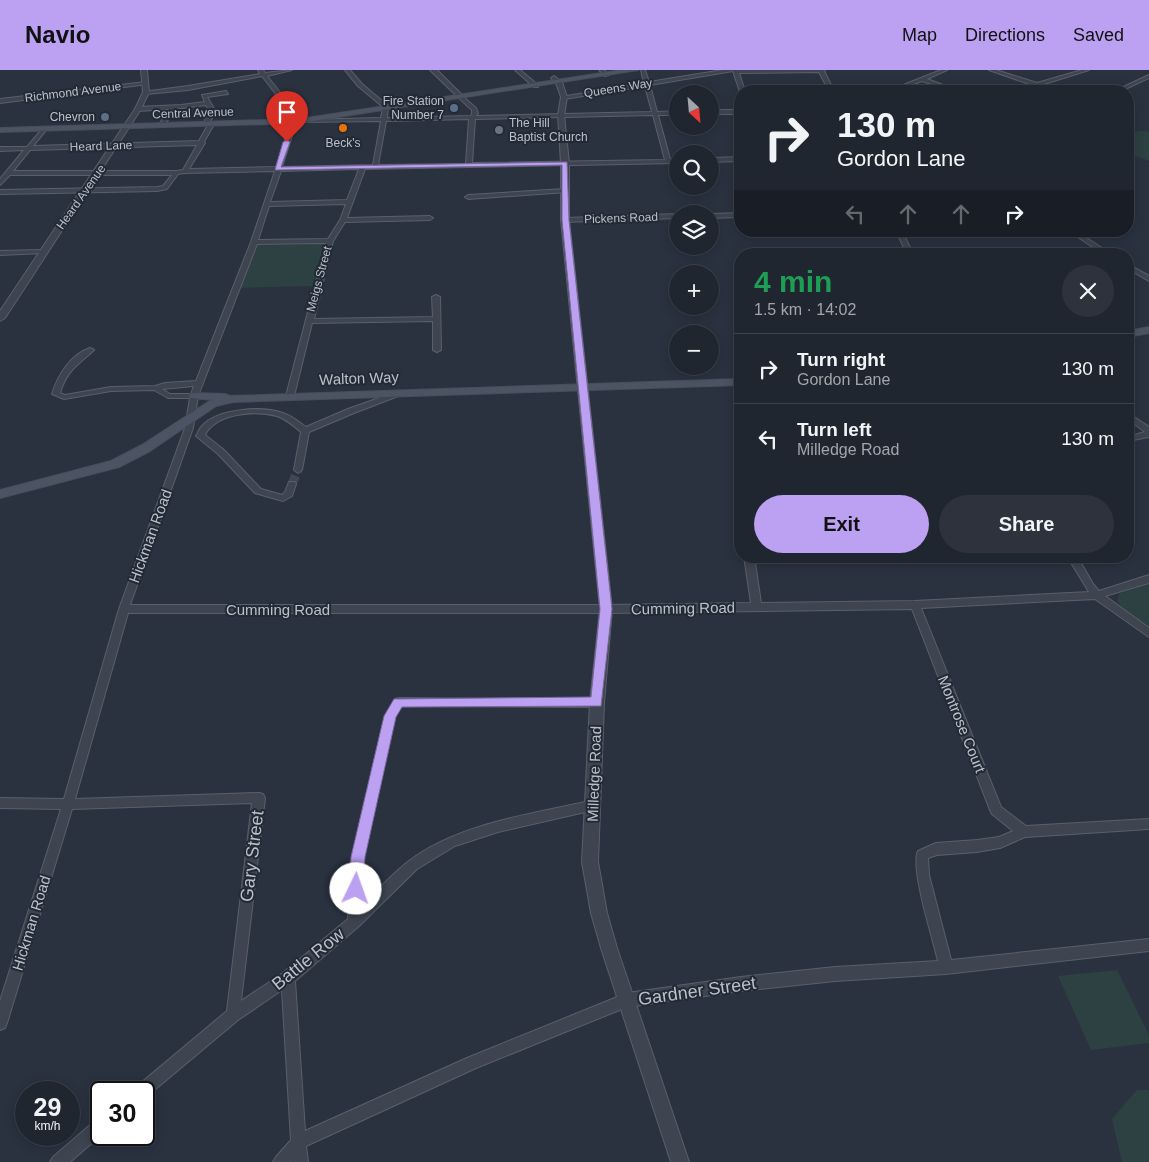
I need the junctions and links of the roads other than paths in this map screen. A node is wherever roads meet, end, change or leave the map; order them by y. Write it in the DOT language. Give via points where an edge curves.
graph roads {
  1 [pos="144,70"];
  2 [pos="290,70"];
  3 [pos="347,70"];
  4 [pos="433,70"];
  5 [pos="517,70"];
  6 [pos="635,70"];
  7 [pos="643,70"];
  8 [pos="734,70"];
  9 [pos="821,70"];
  10 [pos="945,70"];
  11 [pos="990,70"];
  12 [pos="1087,70"];
  13 [pos="603,71"];
  14 [pos="262,72"];
  15 [pos="1149,76"];
  16 [pos="922,79"];
  17 [pos="557,80"];
  18 [pos="146,83"];
  19 [pos="534,84"];
  20 [pos="647,84"];
  21 [pos="740,85"];
  22 [pos="828,85"];
  23 [pos="906,85"];
  24 [pos="939,85"];
  25 [pos="1037,85"];
  26 [pos="1130,85"];
  27 [pos="146,92"];
  28 [pos="226,93"];
  29 [pos="459,95"];
  30 [pos="564,98"];
  31 [pos="0,101"];
  32 [pos="208,103"];
  33 [pos="172,108"];
  34 [pos="386,108"];
  35 [pos="138,109"];
  36 [pos="719,112"];
  37 [pos="734,112"];
  38 [pos="669,113"];
  39 [pos="655,114"];
  40 [pos="561,115"];
  41 [pos="472,118"];
  42 [pos="385,120"];
  43 [pos="300,121"];
  44 [pos="209,124"];
  45 [pos="162,125"];
  46 [pos="127,126"];
  47 [pos="44,129"];
  48 [pos="0,130"];
  49 [pos="202,142"];
  50 [pos="116,145"];
  51 [pos="28,148"];
  52 [pos="0,149"];
  53 [pos="734,159"];
  54 [pos="719,160"];
  55 [pos="668,161"];
  56 [pos="565,163"];
  57 [pos="469,166"];
  58 [pos="362,168"];
  59 [pos="375,168"];
  60 [pos="278,169"];
  61 [pos="185,171"];
  62 [pos="98,172"];
  63 [pos="176,172"];
  64 [pos="10,173"];
  65 [pos="0,182"];
  66 [pos="86,190"];
  67 [pos="565,191"];
  68 [pos="0,192"];
  69 [pos="468,197"];
  70 [pos="350,202"];
  71 [pos="266,204"];
  72 [pos="734,215"];
  73 [pos="669,216"];
  74 [pos="719,216"];
  75 [pos="430,218"];
  76 [pos="343,220"];
  77 [pos="565,220"];
  78 [pos="1082,237"];
  79 [pos="330,241"];
  80 [pos="254,242"];
  81 [pos="1099,248"];
  82 [pos="42,252"];
  83 [pos="0,253"];
  84 [pos="1134,270"];
  85 [pos="1149,279"];
  86 [pos="436,297"];
  87 [pos="0,318"];
  88 [pos="436,318"];
  89 [pos="309,321"];
  90 [pos="1149,330"];
  91 [pos="1134,333"];
  92 [pos="90,350"];
  93 [pos="437,350"];
  94 [pos="199,382"];
  95 [pos="734,382"];
  96 [pos="582,387"];
  97 [pos="156,388"];
  98 [pos="402,393"];
  99 [pos="194,396"];
  100 [pos="290,396"];
  101 [pos="233,399"];
  102 [pos="1134,420"];
  103 [pos="189,423"];
  104 [pos="202,430"];
  105 [pos="305,431"];
  106 [pos="1149,432"];
  107 [pos="1134,438"];
  108 [pos="298,470"];
  109 [pos="292,484"];
  110 [pos="0,494"];
  111 [pos="750,563"];
  112 [pos="1076,563"];
  113 [pos="1149,579"];
  114 [pos="1097,595"];
  115 [pos="915,605"];
  116 [pos="757,607"];
  117 [pos="124,609"];
  118 [pos="606,609"];
  119 [pos="1149,633"];
  120 [pos="597,702"];
  121 [pos="0,803"];
  122 [pos="68,804"];
  123 [pos="594,805"];
  124 [pos="1149,824"];
  125 [pos="1024,832"];
  126 [pos="354,922"];
  127 [pos="1149,945"];
  128 [pos="946,967"];
  129 [pos="288,978"];
  130 [pos="627,1000"];
  131 [pos="233,1015"];
  132 [pos="0,1023"];
  133 [pos="154,1081"];
  134 [pos="90,1135"];
  135 [pos="299,1142"];
  136 [pos="58,1162"];
  137 [pos="281,1162"];
  138 [pos="300,1162"];
  139 [pos="680,1162"];
  1 -- 18 [label="street, Heard Avenue"];
  2 -- 14 [label="street"];
  3 -- 34 [label="street"];
  4 -- 29 [label="street"];
  5 -- 19 [label="street"];
  6 -- 13 [label="main road, Central Avenue"];
  7 -- 20 [label="street"];
  8 -- 9 [label="street, Queens Way"];
  8 -- 20 [label="street, Queens Way"];
  8 -- 21 [label="street"];
  9 -- 22 [label="street"];
  10 -- 16 [label="street"];
  11 -- 25 [label="street"];
  12 -- 25 [label="street"];
  13 -- 17 [label="main road, Central Avenue"];
  14 -- 27 [label="street" via="237,82"];
  14 -- 43 [label="street"];
  15 -- 26 [label="street"];
  16 -- 23 [label="street"];
  16 -- 24 [label="street"];
  17 -- 19 [label="main road, Central Avenue"];
  17 -- 30 [label="street, Milledge Road"];
  18 -- 27 [label="street, Heard Avenue"];
  18 -- 31 [label="street, Richmond Avenue"];
  19 -- 29 [label="main road, Central Avenue"];
  20 -- 30 [label="street, Queens Way"];
  20 -- 39 [label="street"];
  27 -- 35 [label="street, Heard Avenue"];
  28 -- 32 [label="street" via="204,96"];
  29 -- 34 [label="main road, Central Avenue"];
  29 -- 41 [label="street" via="474,109"];
  30 -- 40 [label="street, Milledge Road"];
  32 -- 33 [label="street"];
  32 -- 44 [label="street" via="213,112"];
  33 -- 35 [label="street"];
  33 -- 45 [label="street"];
  34 -- 42 [label="street"];
  34 -- 43 [label="main road, Central Avenue"];
  35 -- 46 [label="street, Heard Avenue"];
  36 -- 37 [label="street"];
  38 -- 39 [label="street"];
  39 -- 40 [label="street"];
  39 -- 55 [label="street"];
  40 -- 41 [label="street"];
  40 -- 56 [label="street, Milledge Road"];
  41 -- 42 [label="street"];
  41 -- 57 [label="street"];
  42 -- 43 [label="street"];
  42 -- 59 [label="street"];
  43 -- 44 [label="main road, Central Avenue"];
  43 -- 60 [label="street, Hickman Road" via="293,124"];
  44 -- 45 [label="main road, Central Avenue"];
  44 -- 49 [label="street"];
  45 -- 46 [label="main road, Central Avenue"];
  46 -- 47 [label="main road, Central Avenue"];
  46 -- 50 [label="street, Heard Avenue"];
  47 -- 48 [label="main road, Central Avenue"];
  47 -- 51 [label="street"];
  49 -- 50 [label="street, Heard Lane"];
  49 -- 61 [label="street"];
  50 -- 51 [label="street, Heard Lane"];
  50 -- 62 [label="street, Heard Avenue"];
  51 -- 52 [label="street, Heard Lane"];
  51 -- 64 [label="street"];
  53 -- 54 [label="street"];
  55 -- 56 [label="street"];
  56 -- 57 [label="street"];
  56 -- 67 [label="street, Milledge Road"];
  57 -- 59 [label="street"];
  58 -- 59 [label="street"];
  58 -- 60 [label="street"];
  58 -- 70 [label="street, Meigs Street"];
  60 -- 61 [label="street"];
  60 -- 71 [label="street, Hickman Road"];
  61 -- 63 [label="street"];
  62 -- 63 [label="street"];
  62 -- 64 [label="street"];
  62 -- 66 [label="street, Heard Avenue"];
  63 -- 66 [label="street" via="165,188"];
  64 -- 65 [label="street"];
  66 -- 68 [label="street"];
  66 -- 82 [label="street, Heard Avenue"];
  67 -- 69 [label="street"];
  67 -- 77 [label="street, Milledge Road"];
  70 -- 71 [label="street"];
  70 -- 76 [label="street, Meigs Street"];
  71 -- 80 [label="street, Hickman Road"];
  72 -- 74 [label="street"];
  73 -- 77 [label="street, Pickens Road"];
  75 -- 76 [label="street"];
  76 -- 79 [label="street, Meigs Street"];
  77 -- 96 [label="street, Milledge Road"];
  78 -- 81 [label="street"];
  79 -- 80 [label="street"];
  79 -- 89 [label="street, Meigs Street"];
  80 -- 94 [label="street, Hickman Road"];
  82 -- 83 [label="street"];
  82 -- 87 [label="street, Heard Avenue"];
  84 -- 85 [label="street"];
  86 -- 88 [label="street"];
  88 -- 89 [label="street"];
  88 -- 93 [label="street"];
  89 -- 100 [label="street, Meigs Street"];
  90 -- 91 [label="main road"];
  92 -- 97 [label="street" via="72,362 56,394 64,397 111,389"];
  94 -- 97 [label="street"];
  94 -- 99 [label="street, Hickman Road"];
  95 -- 96 [label="main road, Walton Way"];
  96 -- 98 [label="main road, Walton Way"];
  96 -- 118 [label="street, Milledge Road"];
  97 -- 99 [label="street" via="168,396"];
  98 -- 100 [label="main road, Walton Way"];
  98 -- 105 [label="street"];
  99 -- 101 [label="main road"];
  99 -- 103 [label="street, Hickman Road"];
  100 -- 101 [label="main road, Walton Way"];
  101 -- 103 [label="main road, Walton Way" via="212,404"];
  102 -- 106 [label="street"];
  103 -- 104 [label="street"];
  103 -- 110 [label="main road, Walton Way" via="115,464"];
  103 -- 117 [label="street, Hickman Road"];
  104 -- 105 [label="street" via="221,417 263,410 296,422"];
  104 -- 109 [label="street" via="200,436 221,452 258,491 283,498"];
  105 -- 108 [label="street"];
  106 -- 107 [label="street"];
  111 -- 116 [label="street"];
  112 -- 114 [label="street"];
  113 -- 114 [label="street, Cumming Road"];
  114 -- 115 [label="street, Cumming Road"];
  114 -- 119 [label="street"];
  115 -- 116 [label="street, Cumming Road"];
  115 -- 125 [label="street, Montrose Court" via="996,810"];
  116 -- 118 [label="street, Cumming Road"];
  117 -- 118 [label="street, Cumming Road"];
  117 -- 122 [label="street, Hickman Road"];
  118 -- 120 [label="street, Milledge Road"];
  120 -- 123 [label="street, Milledge Road"];
  120 -- 126 [label="street" via="399,702 390,716 358,857"];
  121 -- 122 [label="street"];
  122 -- 131 [label="street, Gary Street" via="259,798"];
  122 -- 132 [label="street, Hickman Road"];
  123 -- 126 [label="street, Battle Row" via="498,827 452,842 413,865"];
  123 -- 130 [label="street, Milledge Road" via="590,862 598,913"];
  124 -- 125 [label="street"];
  125 -- 128 [label="street" via="1000,842 936,848 922,856 923,875"];
  126 -- 129 [label="street, Battle Row"];
  127 -- 128 [label="street, Gardner Street"];
  128 -- 130 [label="street, Gardner Street" via="835,974"];
  129 -- 131 [label="street, Battle Row"];
  129 -- 135 [label="street"];
  130 -- 135 [label="street, Gardner Street" via="472,1063"];
  130 -- 139 [label="street, Milledge Road"];
  131 -- 133 [label="street, Battle Row"];
  134 -- 136 [label="street"];
  135 -- 137 [label="street, Gardner Street"];
  135 -- 138 [label="street"];
}
